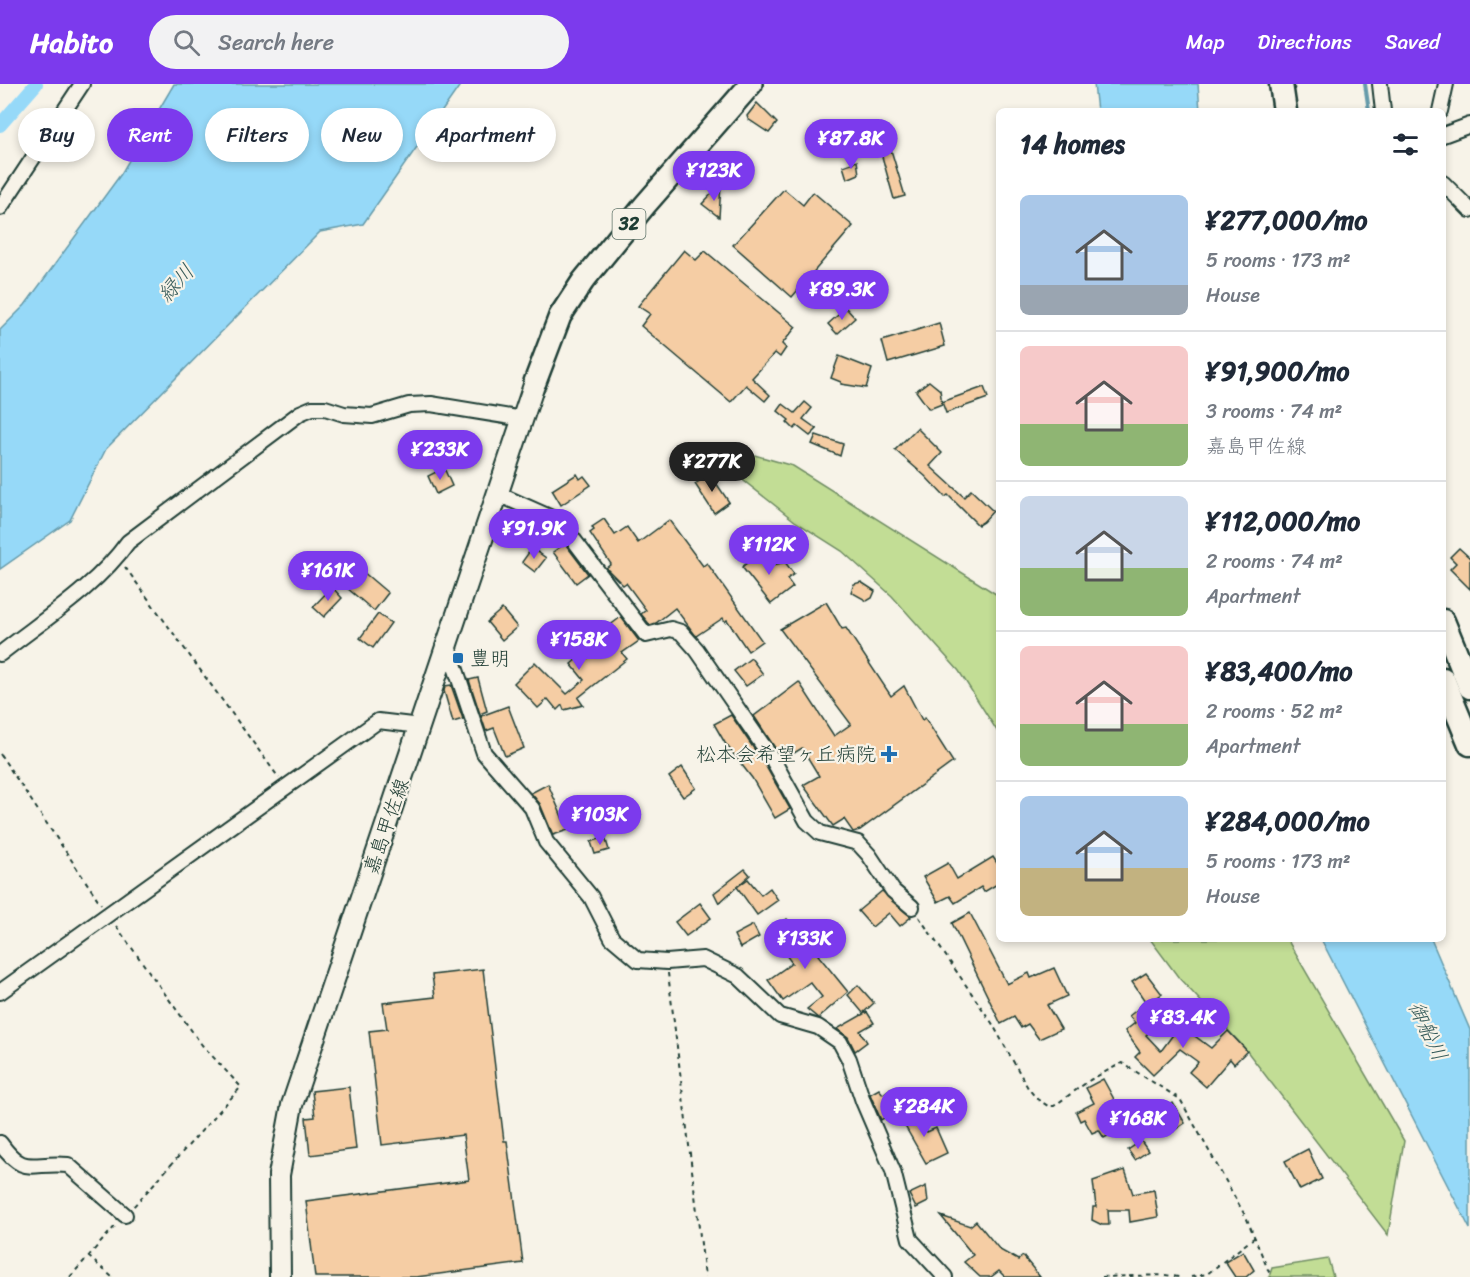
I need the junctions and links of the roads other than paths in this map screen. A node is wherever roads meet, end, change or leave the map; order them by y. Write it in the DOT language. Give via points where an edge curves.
graph roads {
  1 [pos="81,84"];
  2 [pos="751,84"];
  3 [pos="1281,84"];
  4 [pos="1297,84"];
  5 [pos="1380,84"];
  6 [pos="1446,84"];
  7 [pos="1285,108"];
  8 [pos="1300,108"];
  9 [pos="1383,108"];
  10 [pos="1441,108"];
  11 [pos="1470,125"];
  12 [pos="1446,134"];
  13 [pos="1446,186"];
  14 [pos="0,208"];
  15 [pos="1470,210"];
  16 [pos="535,382"];
  17 [pos="523,419"];
  18 [pos="498,494"];
  19 [pos="1446,628"];
  20 [pos="448,646"];
  21 [pos="0,654"];
  22 [pos="1446,686"];
  23 [pos="1470,687"];
  24 [pos="420,726"];
  25 [pos="1470,744"];
  26 [pos="912,908"];
  27 [pos="0,992"];
  28 [pos="0,1143"];
  29 [pos="126,1215"];
  30 [pos="280,1277"];
  31 [pos="945,1277"];
  1 -- 14 [label="street"];
  2 -- 16 [label="main road, 32" via="584,281 560,316"];
  3 -- 7 [label="highway"];
  4 -- 8 [label="highway"];
  5 -- 9 [label="street"];
  6 -- 10 [label="street"];
  11 -- 12 [label="street"];
  13 -- 15 [label="street"];
  16 -- 17 [label="main road, 嘉島甲佐線"];
  17 -- 18 [label="main road, 嘉島甲佐線"];
  17 -- 21 [label="street" via="431,404 409,405 372,416 312,408 300,413 128,542 118,557"];
  18 -- 20 [label="main road, 嘉島甲佐線"];
  18 -- 26 [label="street" via="554,519 646,635 671,629 681,632 773,760 807,821 820,833 858,843 893,891"];
  19 -- 23 [label="highway"];
  20 -- 24 [label="main road, 嘉島甲佐線"];
  20 -- 31 [label="street" via="484,753 532,808 546,842 591,897 612,938 638,960 704,959 738,976 780,1016 818,1027 840,1042 893,1171 910,1239"];
  22 -- 25 [label="highway"];
  24 -- 27 [label="street" via="378,721"];
  24 -- 30 [label="main road, 嘉島甲佐線" via="292,1105 279,1175"];
  28 -- 29 [label="street" via="13,1161 27,1166 68,1165"];
}
